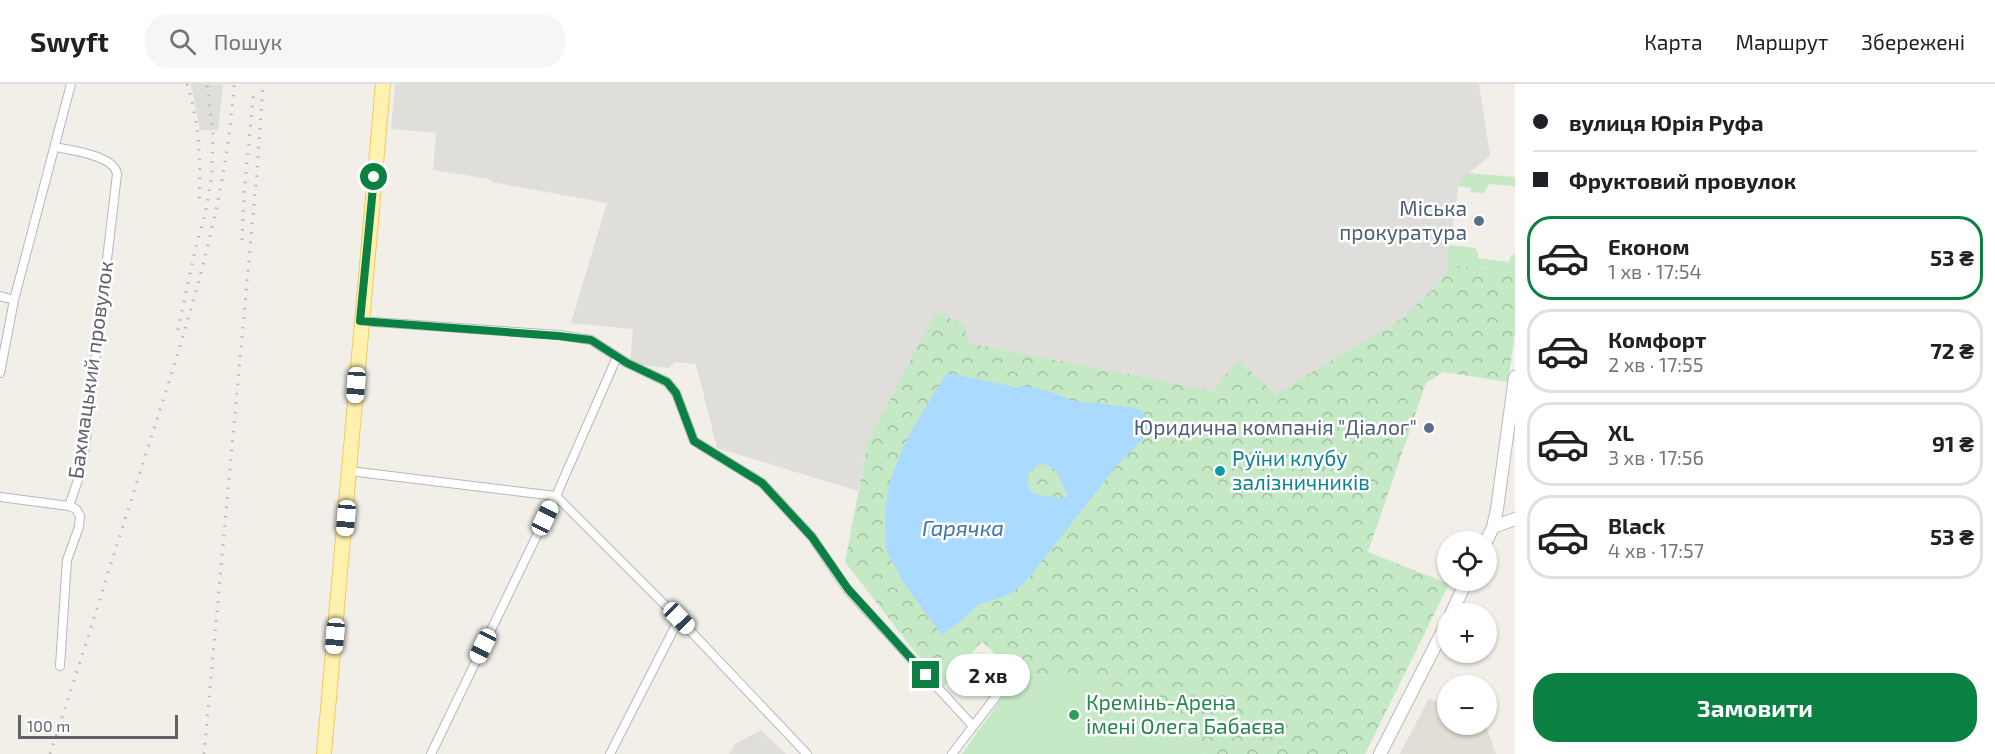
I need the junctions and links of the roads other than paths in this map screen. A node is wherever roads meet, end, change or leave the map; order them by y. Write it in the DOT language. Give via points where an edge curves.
graph roads {
  1 [pos="71,84"];
  2 [pos="383,84"];
  3 [pos="55,147"];
  4 [pos="0,296"];
  5 [pos="14,300"];
  6 [pos="360,321"];
  7 [pos="617,357"];
  8 [pos="0,373"];
  9 [pos="1515,377"];
  10 [pos="350,471"];
  11 [pos="556,496"];
  12 [pos="0,497"];
  13 [pos="69,506"];
  14 [pos="1515,519"];
  15 [pos="1493,527"];
  16 [pos="1491,531"];
  17 [pos="679,618"];
  18 [pos="1437,643"];
  19 [pos="60,666"];
  20 [pos="1007,682"];
  21 [pos="973,726"];
  22 [pos="324,754"];
  23 [pos="431,754"];
  24 [pos="610,754"];
  25 [pos="807,754"];
  26 [pos="952,754"];
  27 [pos="1380,754"];
  1 -- 3 [label="street"];
  2 -- 6 [label="main road"];
  3 -- 5 [label="street"];
  3 -- 13 [label="street, Бахмацький провулок" via="110,162 117,174 85,448"];
  4 -- 5 [label="street"];
  5 -- 8 [label="street"];
  6 -- 7 [label="street" via="591,340"];
  6 -- 10 [label="main road"];
  7 -- 11 [label="street"];
  7 -- 21 [label="street" via="667,382 676,393 694,441 762,483 812,537 848,589"];
  9 -- 15 [label="street"];
  10 -- 11 [label="street"];
  10 -- 22 [label="main road"];
  11 -- 17 [label="street"];
  11 -- 23 [label="street"];
  12 -- 13 [label="street"];
  13 -- 19 [label="street, Бахмацький провулок" via="80,516 67,561"];
  14 -- 15 [label="street"];
  15 -- 16 [label="street"];
  17 -- 24 [label="street"];
  17 -- 25 [label="street"];
  18 -- 27 [label="street"];
  20 -- 21 [label="street"];
  21 -- 26 [label="street"];
}
